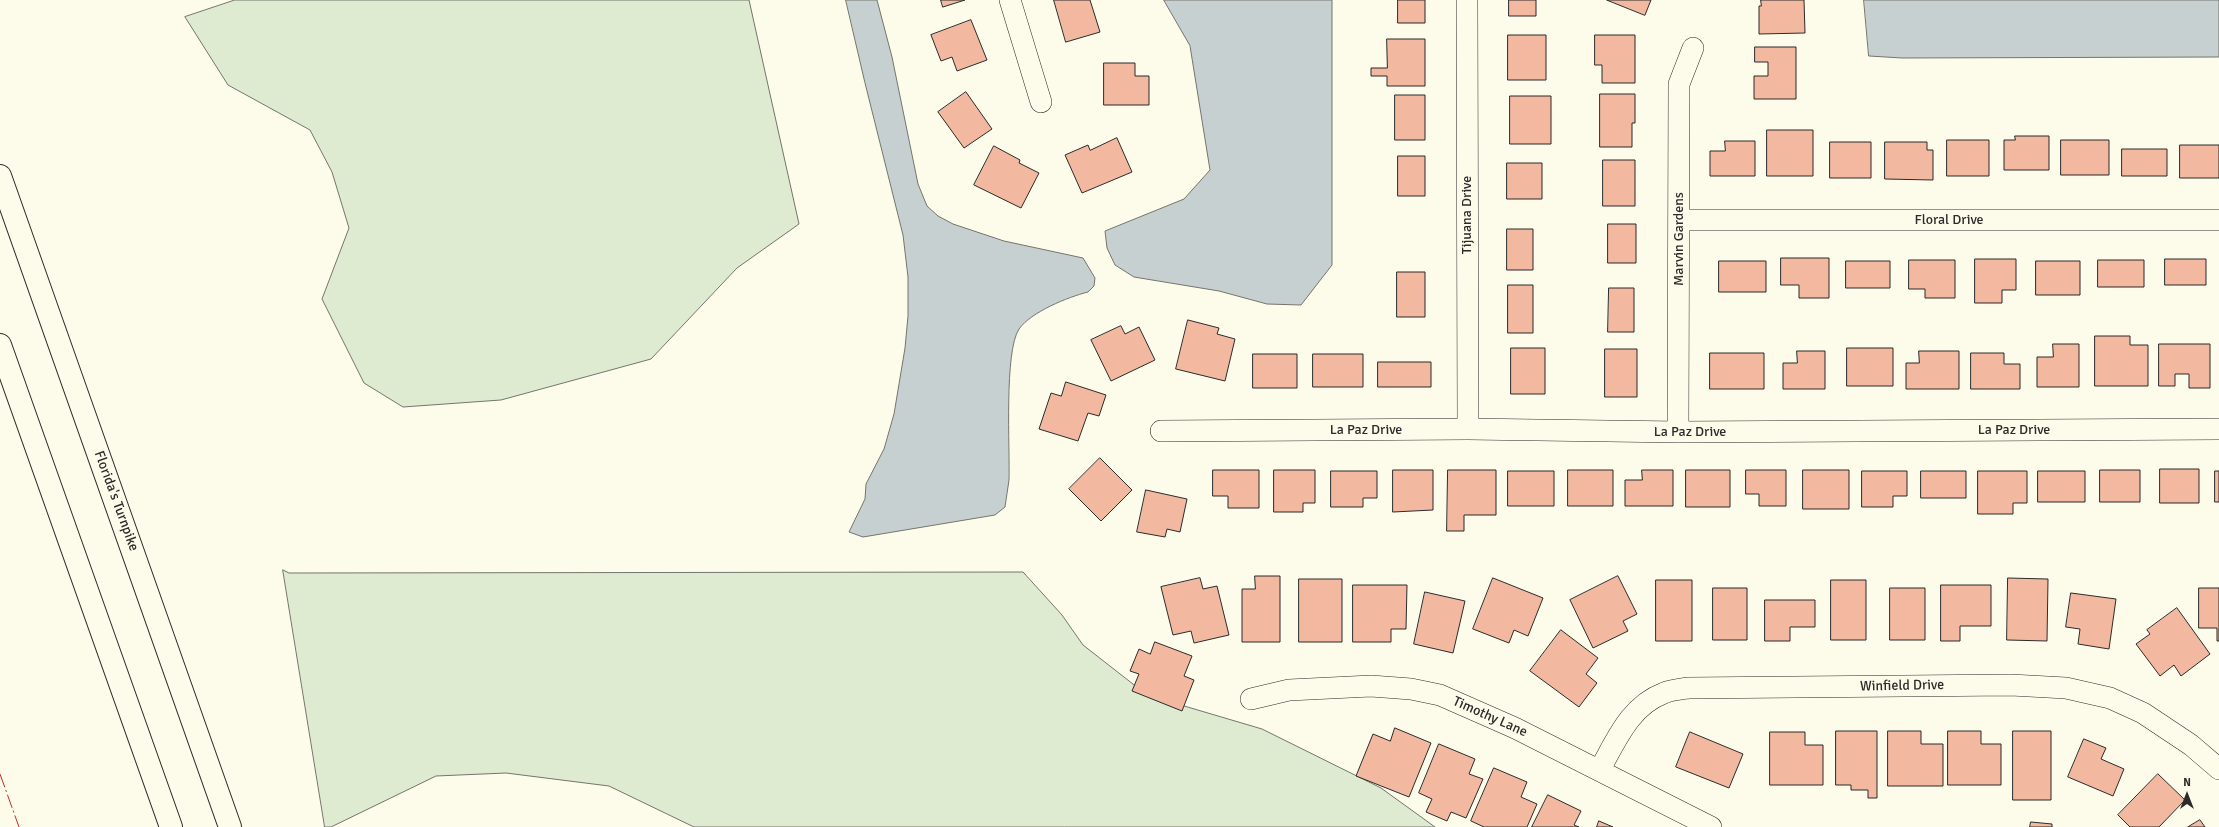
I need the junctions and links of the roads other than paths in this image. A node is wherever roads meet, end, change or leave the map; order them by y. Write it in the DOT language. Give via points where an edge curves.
graph roads {
  1 [pos="1010,0"];
  2 [pos="1467,0"];
  3 [pos="1693,48"];
  4 [pos="1041,102"];
  5 [pos="0,176"];
  6 [pos="1679,220"];
  7 [pos="2219,220"];
  8 [pos="0,345"];
  9 [pos="1468,429"];
  10 [pos="2219,429"];
  11 [pos="1160,431"];
  12 [pos="1678,432"];
  13 [pos="1251,699"];
  14 [pos="2215,758"];
  15 [pos="1600,769"];
  16 [pos="171,827"];
  17 [pos="230,827"];
  18 [pos="1711,827"];
  1 -- 4 [label="street"];
  2 -- 9 [label="street, Tijuana Drive"];
  3 -- 6 [label="street, Marvin Gardens" via="1679,84"];
  5 -- 17 [label="highway, Florida's Turnpike"];
  6 -- 7 [label="street, Floral Drive"];
  6 -- 12 [label="street, Marvin Gardens"];
  8 -- 16 [label="highway"];
  9 -- 11 [label="street, La Paz Drive"];
  9 -- 12 [label="street, La Paz Drive"];
  10 -- 12 [label="street, La Paz Drive"];
  13 -- 15 [label="street, Timothy Lane" via="1289,690 1371,686 1411,689 1440,695 1472,708"];
  14 -- 15 [label="street, Winfield Drive" via="2143,713 2110,698 2066,688 2011,685 1688,688 1665,692 1645,703 1628,719"];
  15 -- 18 [label="street, Timothy Lane"];
}
